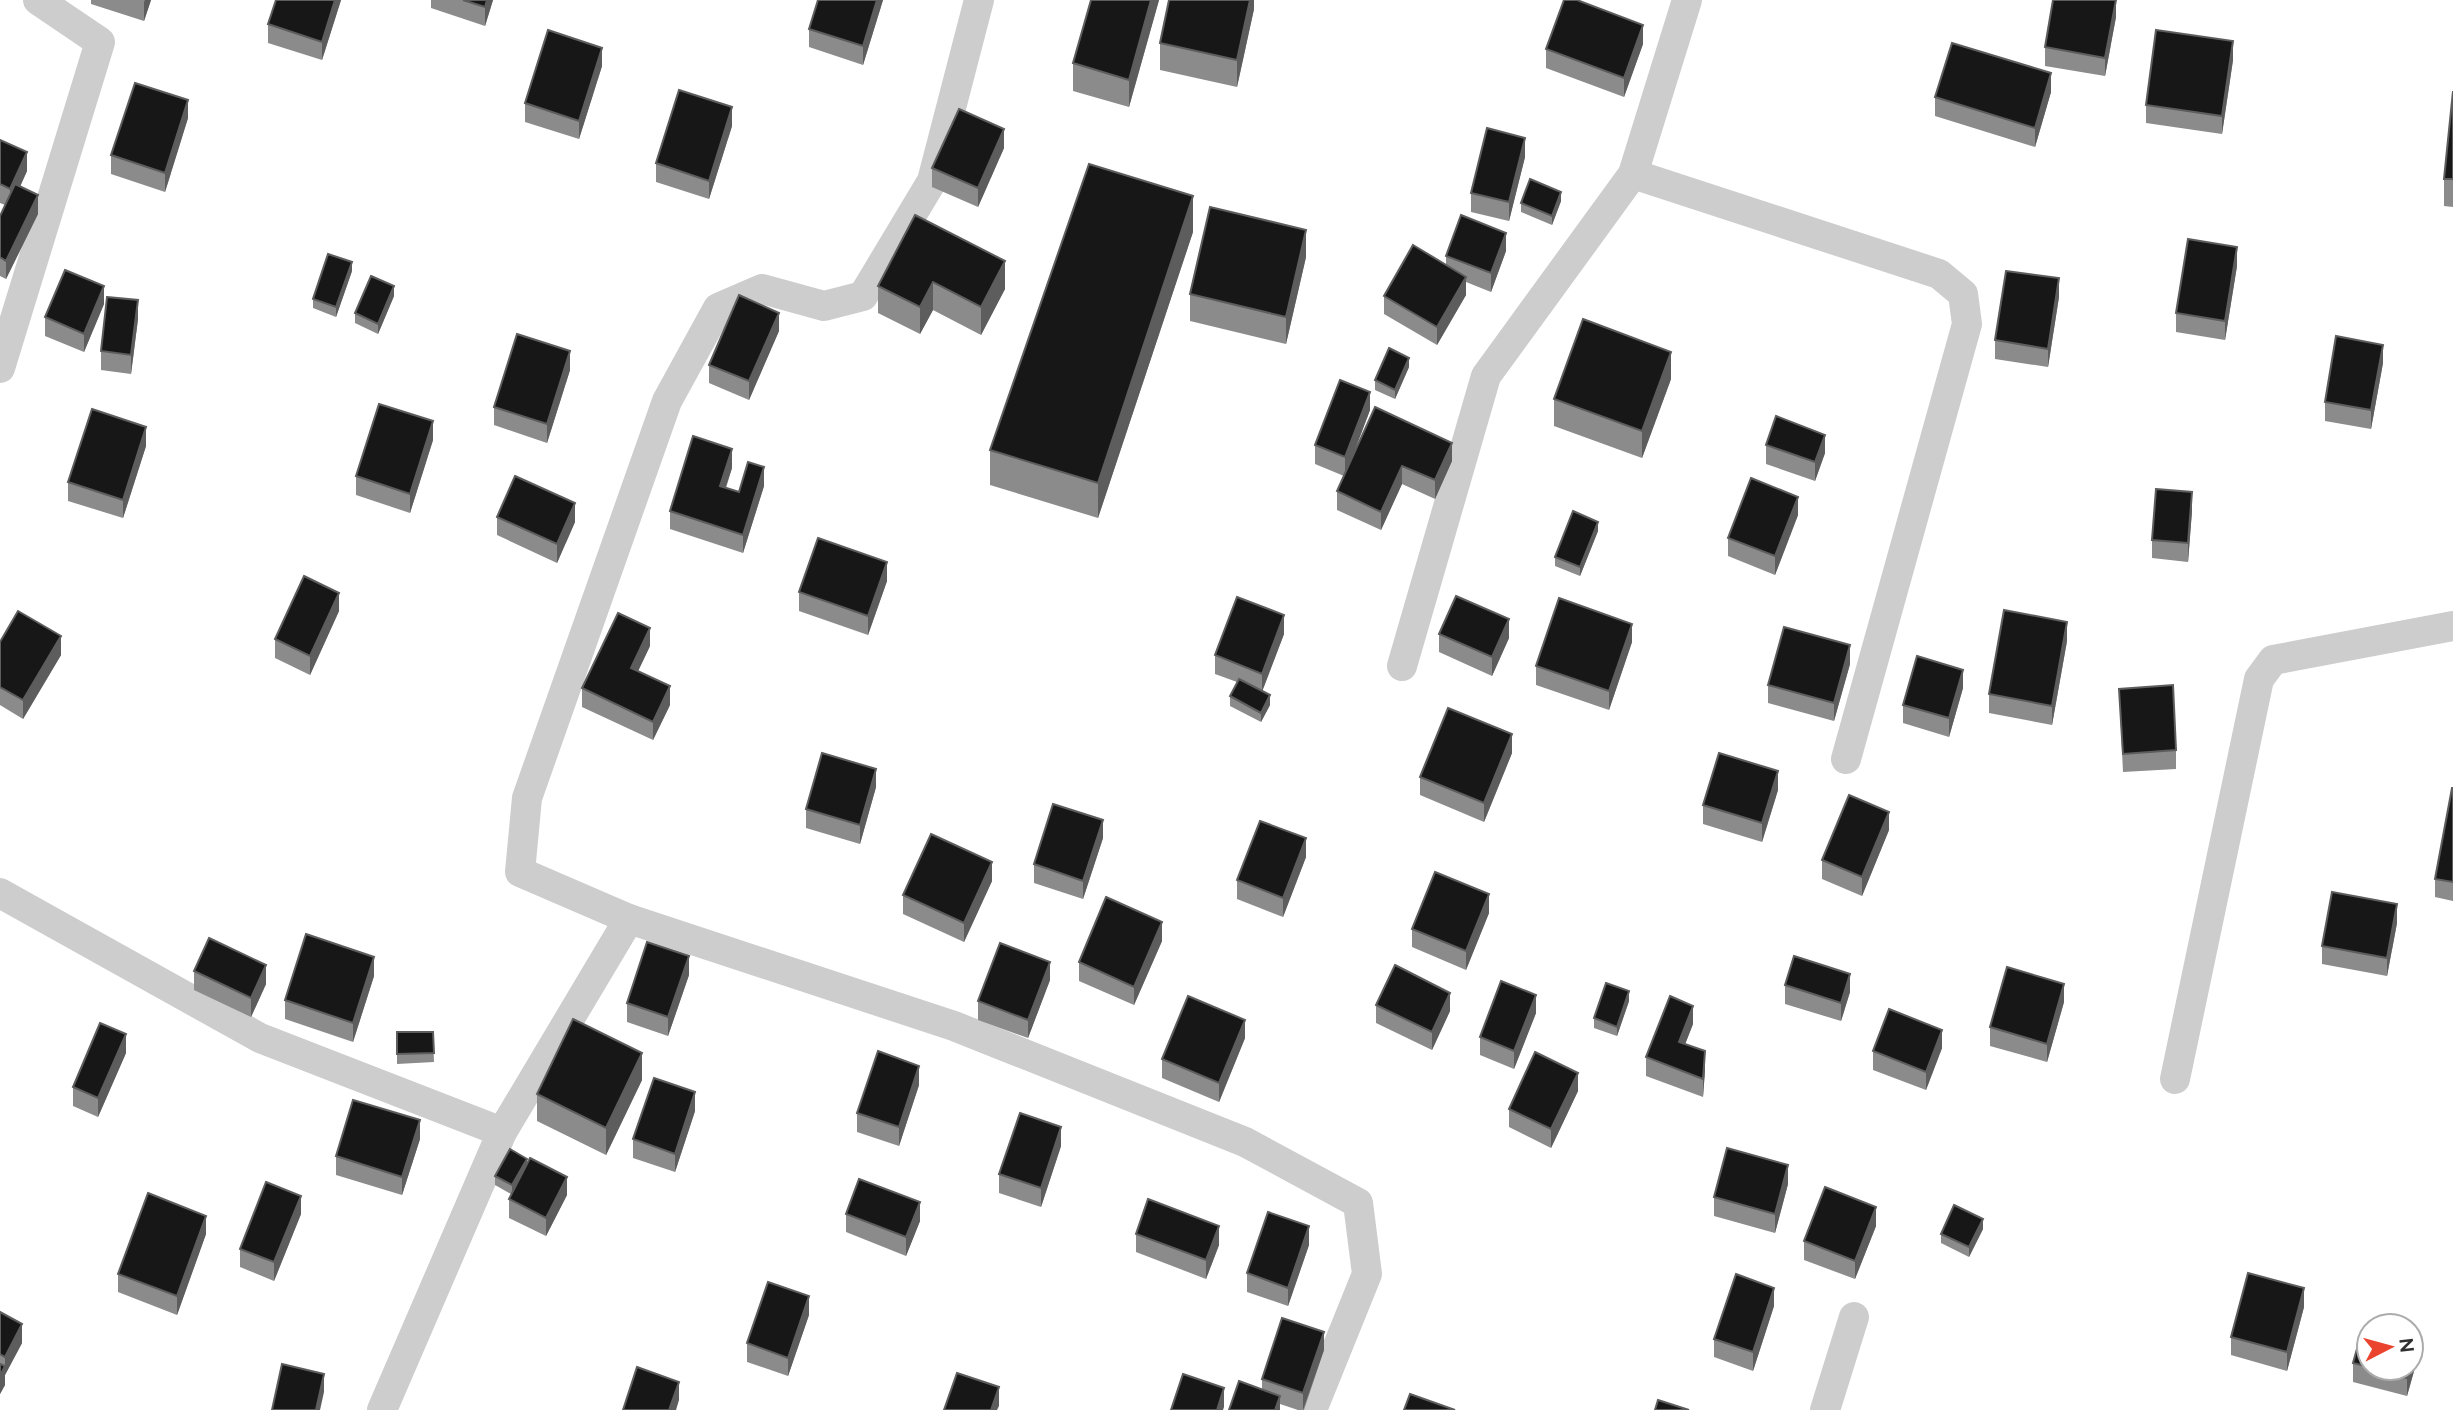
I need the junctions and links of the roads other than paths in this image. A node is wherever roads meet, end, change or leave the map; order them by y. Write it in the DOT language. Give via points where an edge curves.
graph roads {
  1 [pos="38,0"];
  2 [pos="979,0"];
  3 [pos="1687,0"];
  4 [pos="1633,174"];
  5 [pos="0,368"];
  6 [pos="2453,626"];
  7 [pos="1402,666"];
  8 [pos="1846,759"];
  9 [pos="0,893"];
  10 [pos="629,919"];
  11 [pos="2175,1079"];
  12 [pos="502,1132"];
  13 [pos="1854,1317"];
  14 [pos="382,1410"];
  15 [pos="1312,1410"];
  16 [pos="1825,1410"];
  1 -- 5 [label="street" via="100,42"];
  2 -- 10 [label="street" via="932,181 863,296 824,306 762,289 718,308 667,401 527,798 520,872"];
  3 -- 4 [label="street"];
  4 -- 7 [label="street" via="1486,376"];
  4 -- 8 [label="street" via="1939,274 1963,294 1967,324"];
  6 -- 11 [label="street" via="2273,660 2259,679"];
  9 -- 12 [label="street" via="260,1038"];
  10 -- 12 [label="street"];
  10 -- 15 [label="street" via="967,1031 1245,1142 1358,1203 1367,1274"];
  12 -- 14 [label="street"];
  13 -- 16 [label="street"];
}
